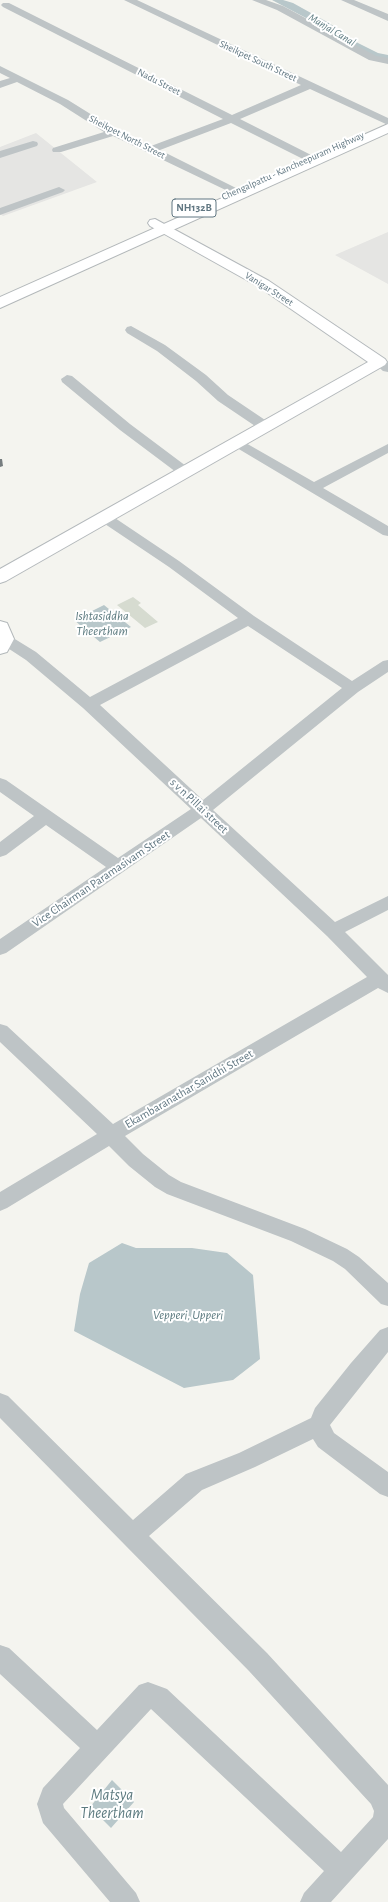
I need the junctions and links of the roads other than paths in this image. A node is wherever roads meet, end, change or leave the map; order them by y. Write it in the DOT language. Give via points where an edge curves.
graph roads {
  1 [pos="129,0"];
  2 [pos="257,0"];
  3 [pos="346,0"];
  4 [pos="7,4"];
  5 [pos="388,18"];
  6 [pos="388,61"];
  7 [pos="0,69"];
  8 [pos="19,78"];
  9 [pos="0,85"];
  10 [pos="310,85"];
  11 [pos="232,119"];
  12 [pos="388,123"];
  13 [pos="388,128"];
  14 [pos="114,132"];
  15 [pos="33,144"];
  16 [pos="57,150"];
  17 [pos="151,150"];
  18 [pos="0,156"];
  19 [pos="314,160"];
  20 [pos="59,190"];
  21 [pos="234,191"];
  22 [pos="0,212"];
  23 [pos="159,225"];
  24 [pos="0,293"];
  25 [pos="0,303"];
  26 [pos="131,330"];
  27 [pos="383,365"];
  28 [pos="66,379"];
  29 [pos="266,426"];
  30 [pos="238,442"];
  31 [pos="388,448"];
  32 [pos="186,472"];
  33 [pos="314,487"];
  34 [pos="104,517"];
  35 [pos="388,532"];
  36 [pos="0,577"];
  37 [pos="249,619"];
  38 [pos="1,641"];
  39 [pos="388,665"];
  40 [pos="352,688"];
  41 [pos="89,704"];
  42 [pos="0,784"];
  43 [pos="203,809"];
  44 [pos="46,816"];
  45 [pos="0,851"];
  46 [pos="118,867"];
  47 [pos="388,902"];
  48 [pos="333,931"];
  49 [pos="0,948"];
  50 [pos="384,982"];
  51 [pos="0,1031"];
  52 [pos="111,1135"];
  53 [pos="0,1202"];
  54 [pos="388,1297"];
  55 [pos="388,1337"];
  56 [pos="0,1403"];
  57 [pos="319,1425"];
  58 [pos="388,1486"];
  59 [pos="132,1536"];
  60 [pos="0,1657"];
  61 [pos="97,1747"];
  62 [pos="342,1870"];
  63 [pos="127,1902"];
  64 [pos="313,1902"];
  1 -- 10 [label="street, Sheikpet South Street"];
  2 -- 6 [label="street" via="280,8 372,58"];
  3 -- 5 [label="street"];
  4 -- 11 [label="street, Nadu Street"];
  7 -- 8 [label="street, Sheikpet North Street"];
  8 -- 9 [label="street"];
  8 -- 14 [label="street, Sheikpet North Street"];
  10 -- 11 [label="street"];
  10 -- 12 [label="street, Sheikpet South Street"];
  11 -- 17 [label="street"];
  11 -- 19 [label="street, Nadu Street"];
  12 -- 19 [label="main road, Chengalpattu - Kancheepuram Highway / NH132B"];
  13 -- 19 [label="main road"];
  14 -- 16 [label="street"];
  14 -- 17 [label="street, Sheikpet North Street"];
  15 -- 18 [label="street"];
  17 -- 21 [label="street, Sheikpet North Street"];
  19 -- 21 [label="main road, Chengalpattu - Kancheepuram Highway / NH132B"];
  19 -- 23 [label="main road"];
  20 -- 22 [label="street"];
  21 -- 23 [label="main road, Chengalpattu - Kancheepuram Highway / NH132B"];
  23 -- 24 [label="main road, Chengalpattu - Kancheepuram Highway / NH132B"];
  23 -- 25 [label="main road"];
  23 -- 27 [label="main road, Vanigar Street" via="264,284"];
  26 -- 29 [label="street" via="161,348 201,378 222,398"];
  27 -- 29 [label="main road"];
  28 -- 32 [label="street"];
  29 -- 30 [label="main road"];
  30 -- 32 [label="main road"];
  30 -- 33 [label="street"];
  31 -- 33 [label="street"];
  32 -- 34 [label="main road"];
  33 -- 35 [label="street"];
  34 -- 36 [label="main road"];
  34 -- 37 [label="street"];
  37 -- 40 [label="street"];
  37 -- 41 [label="street"];
  38 -- 41 [label="street, s v n Pillai street" via="31,656"];
  39 -- 40 [label="street, Vice Chairman Paramasivam Street"];
  40 -- 43 [label="street, Vice Chairman Paramasivam Street"];
  41 -- 43 [label="street, s v n Pillai street"];
  42 -- 44 [label="street"];
  43 -- 46 [label="street, Vice Chairman Paramasivam Street"];
  43 -- 48 [label="street, s v n Pillai street"];
  44 -- 45 [label="street"];
  44 -- 46 [label="street"];
  46 -- 49 [label="street, Vice Chairman Paramasivam Street"];
  47 -- 48 [label="street"];
  48 -- 50 [label="street, s v n Pillai street"];
  50 -- 52 [label="street, Ekambaranathar Sanidhi Street"];
  51 -- 52 [label="street"];
  52 -- 53 [label="street, Ekambaranathar Sanidhi Street"];
  52 -- 54 [label="street" via="162,1181 234,1212 298,1235 340,1255"];
  55 -- 57 [label="street" via="350,1381"];
  56 -- 59 [label="street"];
  57 -- 58 [label="street" via="326,1440"];
  57 -- 59 [label="street" via="194,1482"];
  59 -- 62 [label="street" via="258,1662 380,1795 387,1810 384,1824"];
  60 -- 61 [label="street"];
  61 -- 62 [label="street" via="148,1694 158,1698"];
  61 -- 63 [label="street" via="52,1797 51,1809 52,1814"];
  62 -- 64 [label="street"];
}
